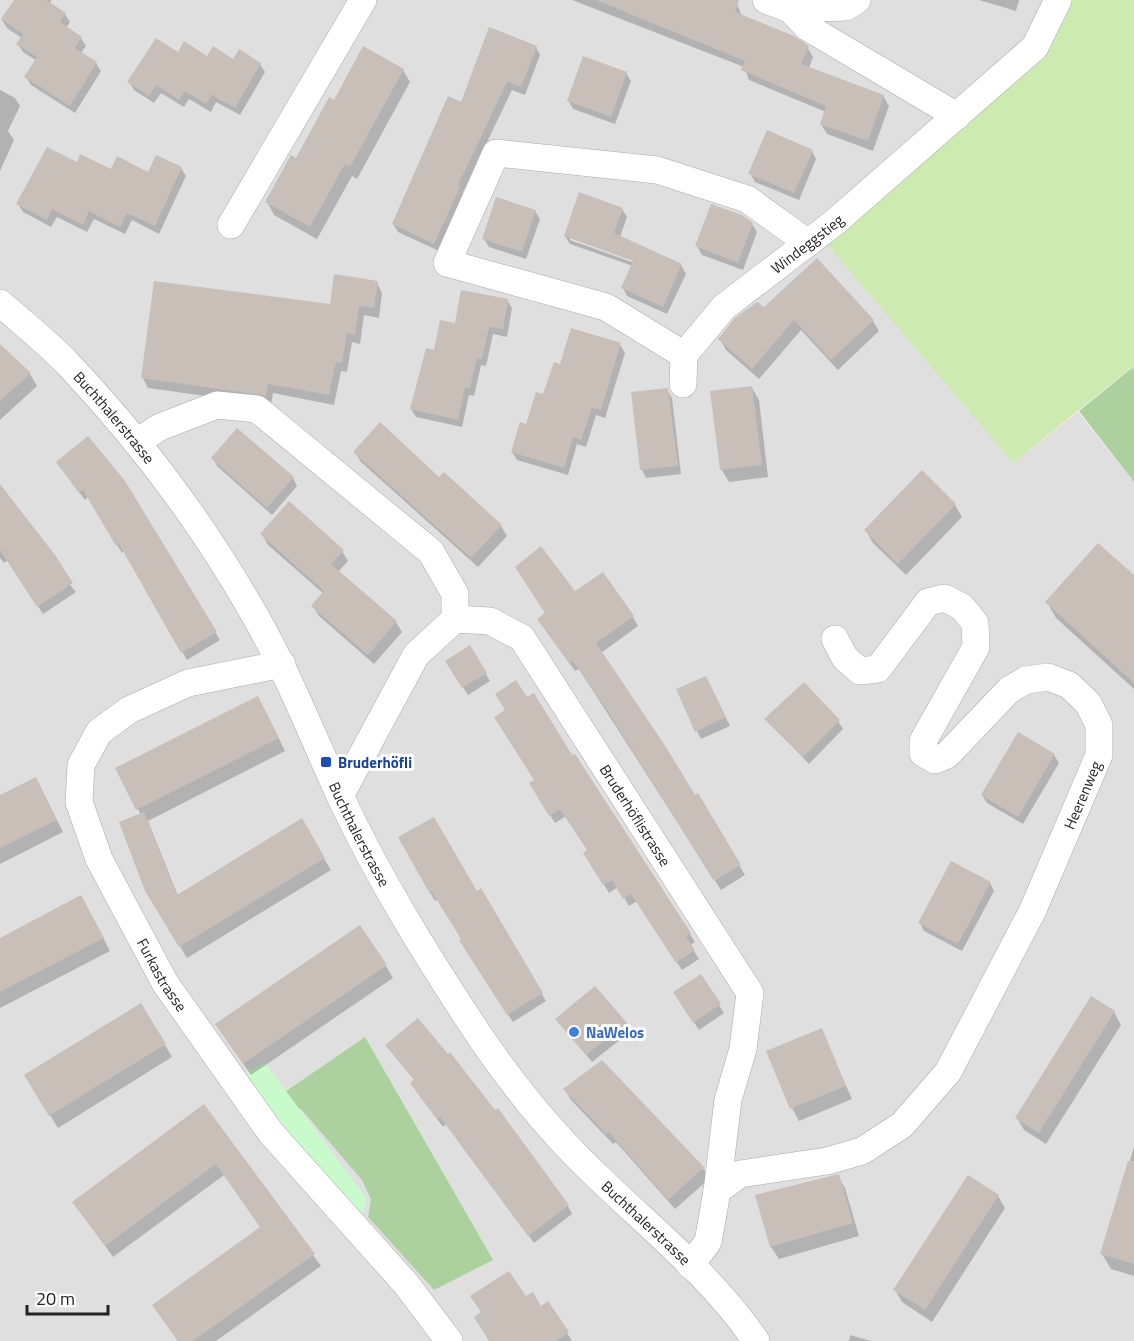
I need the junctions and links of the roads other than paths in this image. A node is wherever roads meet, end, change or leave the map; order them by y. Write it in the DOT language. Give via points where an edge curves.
graph roads {
  1 [pos="363,0"];
  2 [pos="1058,0"];
  3 [pos="851,3"];
  4 [pos="778,5"];
  5 [pos="957,116"];
  6 [pos="231,225"];
  7 [pos="808,243"];
  8 [pos="0,303"];
  9 [pos="684,355"];
  10 [pos="683,384"];
  11 [pos="137,442"];
  12 [pos="455,619"];
  13 [pos="835,639"];
  14 [pos="282,664"];
  15 [pos="340,796"];
  16 [pos="717,1191"];
  17 [pos="690,1265"];
  18 [pos="449,1341"];
  19 [pos="756,1341"];
  1 -- 6 [label="street"];
  2 -- 5 [label="street, Windeggstieg" via="1035,47"];
  3 -- 4 [label="street"];
  4 -- 5 [label="street" via="807,27"];
  5 -- 7 [label="street, Windeggstieg"];
  7 -- 9 [label="street, Windeggstieg" via="724,307"];
  7 -- 9 [label="street" via="747,199 657,170 496,153 447,263 606,307"];
  8 -- 11 [label="street, Buchthalerstrasse" via="66,361"];
  9 -- 10 [label="street"];
  11 -- 12 [label="street" via="160,427 217,405 257,409 431,552 455,594"];
  11 -- 14 [label="street, Buchthalerstrasse" via="218,555"];
  12 -- 15 [label="street" via="416,655"];
  12 -- 16 [label="street, Bruderhöflistrasse" via="490,621 522,638 750,993 743,1049 728,1100"];
  13 -- 16 [label="street, Heerenweg" via="845,658 860,671 878,669 928,602 945,598 962,607 975,623 976,647 923,741 923,753 935,760 947,755 1009,690 1026,680 1048,677 1069,685 1088,703 1099,725 1099,755 1032,912 948,1072 902,1125 862,1151 827,1161 740,1174"];
  14 -- 15 [label="street, Buchthalerstrasse"];
  14 -- 18 [label="street, Furkastrasse" via="188,683 129,710 99,732 81,765 79,802 99,859 165,983 271,1133 406,1284"];
  15 -- 17 [label="street, Buchthalerstrasse" via="387,889 494,1057 565,1144"];
  16 -- 17 [label="street, Bruderhöflistrasse" via="708,1242"];
  17 -- 19 [label="street, Buchthalerstrasse" via="740,1317"];
}
